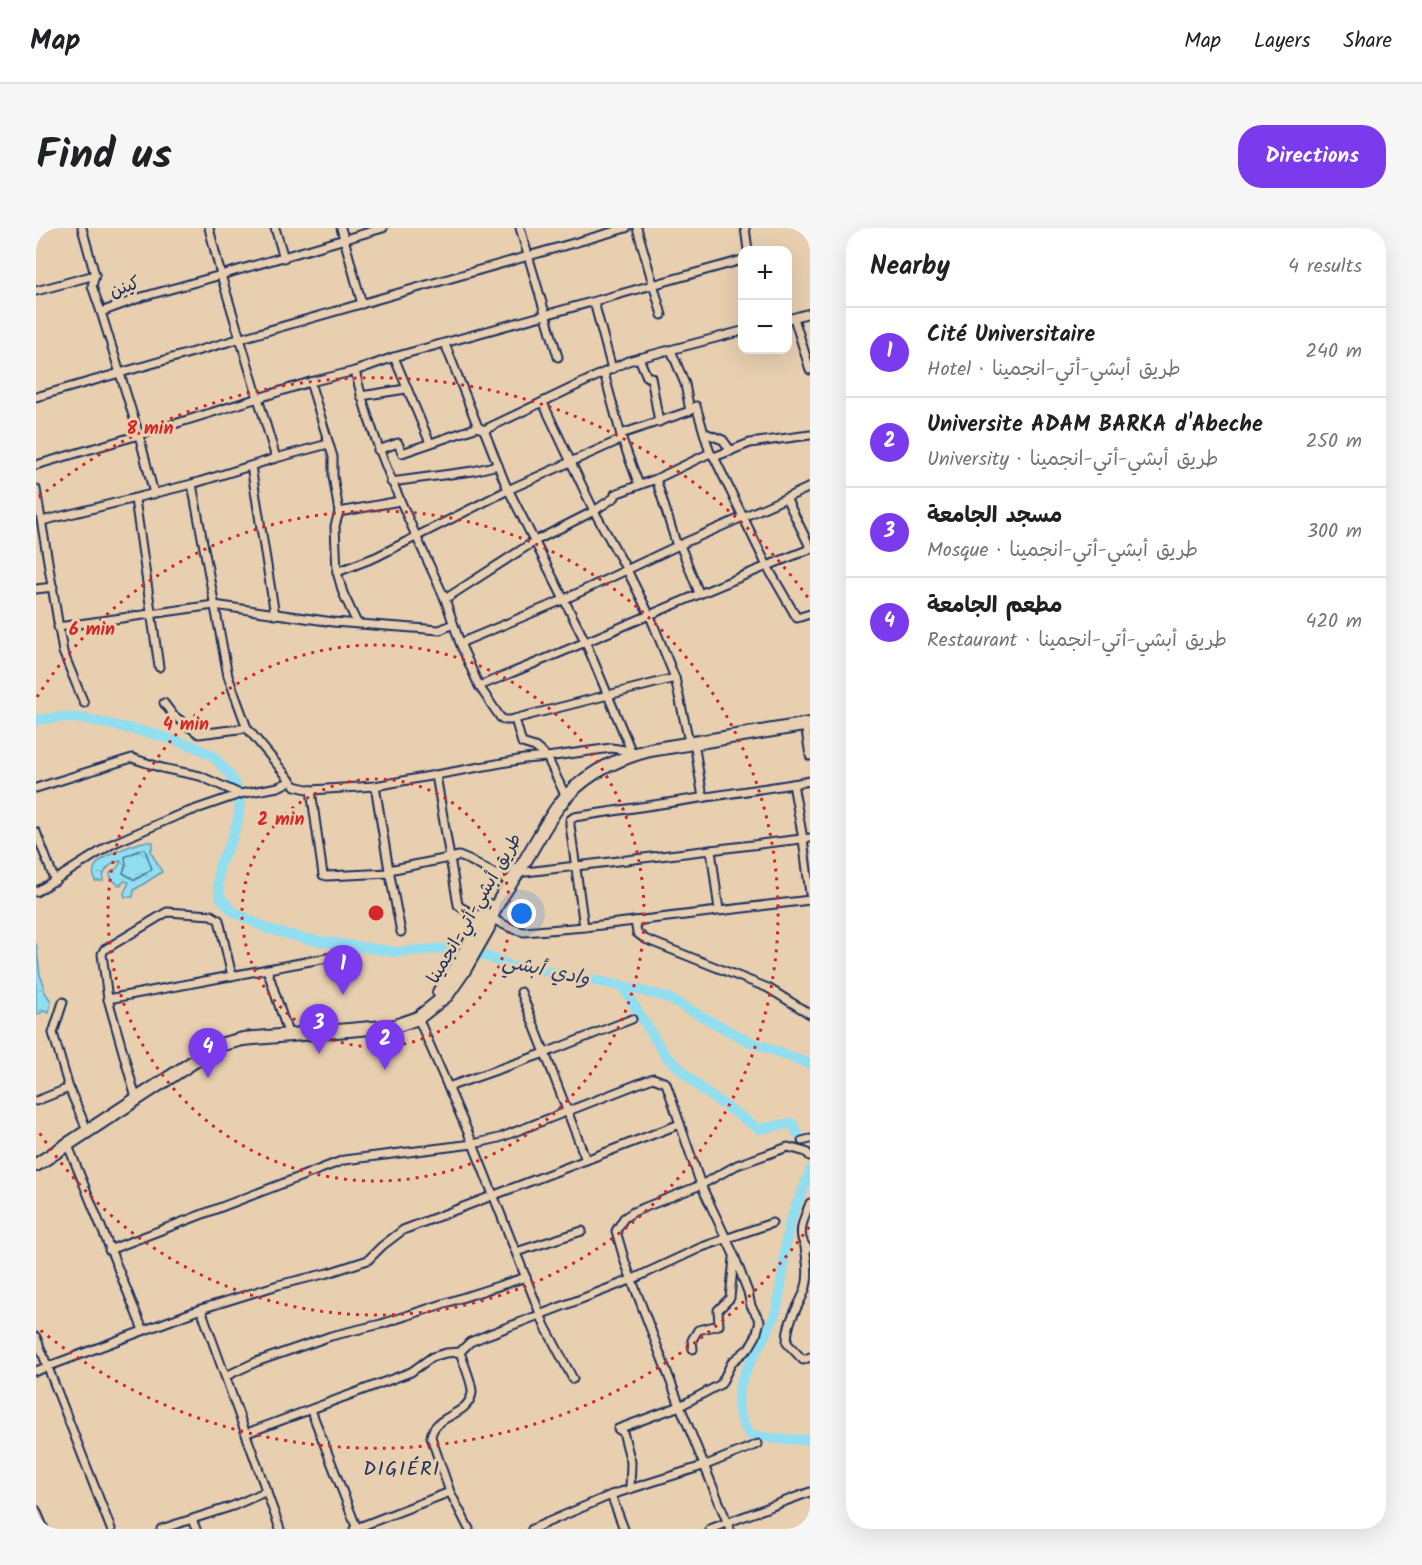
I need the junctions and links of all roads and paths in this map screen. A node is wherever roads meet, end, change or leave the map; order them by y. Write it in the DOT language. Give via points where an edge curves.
graph roads {
  1 [pos="82,228"];
  2 [pos="209,228"];
  3 [pos="275,228"];
  4 [pos="341,228"];
  5 [pos="383,228"];
  6 [pos="520,228"];
  7 [pos="626,228"];
  8 [pos="637,228"];
  9 [pos="746,228"];
  10 [pos="345,239"];
  11 [pos="748,246"];
  12 [pos="529,255"];
  13 [pos="284,258"];
  14 [pos="738,261"];
  15 [pos="94,275"];
  16 [pos="221,275"];
  17 [pos="653,285"];
  18 [pos="36,291"];
  19 [pos="594,302"];
  20 [pos="362,304"];
  21 [pos="101,312"];
  22 [pos="810,313"];
  23 [pos="547,315"];
  24 [pos="662,315"];
  25 [pos="792,319"];
  26 [pos="792,322"];
  27 [pos="738,332"];
  28 [pos="240,339"];
  29 [pos="445,344"];
  30 [pos="671,350"];
  31 [pos="394,357"];
  32 [pos="558,357"];
  33 [pos="639,358"];
  34 [pos="612,369"];
  35 [pos="810,370"];
  36 [pos="355,371"];
  37 [pos="121,372"];
  38 [pos="604,374"];
  39 [pos="310,382"];
  40 [pos="406,389"];
  41 [pos="361,396"];
  42 [pos="36,397"];
  43 [pos="260,398"];
  44 [pos="543,403"];
  45 [pos="690,411"];
  46 [pos="659,422"];
  47 [pos="481,429"];
  48 [pos="705,433"];
  49 [pos="139,435"];
  50 [pos="810,435"];
  51 [pos="622,437"];
  52 [pos="430,443"];
  53 [pos="328,444"];
  54 [pos="378,450"];
  55 [pos="731,451"];
  56 [pos="712,455"];
  57 [pos="276,458"];
  58 [pos="571,462"];
  59 [pos="36,465"];
  60 [pos="498,465"];
  61 [pos="251,466"];
  62 [pos="656,479"];
  63 [pos="391,482"];
  64 [pos="192,484"];
  65 [pos="639,485"];
  66 [pos="810,487"];
  67 [pos="36,489"];
  68 [pos="510,489"];
  69 [pos="154,494"];
  70 [pos="786,498"];
  71 [pos="135,499"];
  72 [pos="400,501"];
  73 [pos="594,511"];
  74 [pos="339,512"];
  75 [pos="742,517"];
  76 [pos="42,521"];
  77 [pos="416,536"];
  78 [pos="535,542"];
  79 [pos="678,545"];
  80 [pos="810,548"];
  81 [pos="766,566"];
  82 [pos="627,570"];
  83 [pos="337,572"];
  84 [pos="53,587"];
  85 [pos="36,590"];
  86 [pos="699,593"];
  87 [pos="445,599"];
  88 [pos="563,600"];
  89 [pos="214,605"];
  90 [pos="151,613"];
  91 [pos="810,614"];
  92 [pos="275,615"];
  93 [pos="650,616"];
  94 [pos="357,623"];
  95 [pos="453,624"];
  96 [pos="58,627"];
  97 [pos="460,643"];
  98 [pos="586,643"];
  99 [pos="159,667"];
  100 [pos="675,678"];
  101 [pos="479,686"];
  102 [pos="608,694"];
  103 [pos="84,703"];
  104 [pos="164,703"];
  105 [pos="515,719"];
  106 [pos="808,721"];
  107 [pos="247,728"];
  108 [pos="691,739"];
  109 [pos="628,749"];
  110 [pos="810,756"];
  111 [pos="546,757"];
  112 [pos="436,776"];
  113 [pos="291,781"];
  114 [pos="810,781"];
  115 [pos="793,784"];
  116 [pos="375,786"];
  117 [pos="36,788"];
  118 [pos="311,790"];
  119 [pos="240,794"];
  120 [pos="564,794"];
  121 [pos="703,798"];
  122 [pos="36,832"];
  123 [pos="807,838"];
  124 [pos="711,850"];
  125 [pos="451,858"];
  126 [pos="574,866"];
  127 [pos="389,871"];
  128 [pos="512,875"];
  129 [pos="55,881"];
  130 [pos="36,892"];
  131 [pos="810,894"];
  132 [pos="810,900"];
  133 [pos="719,910"];
  134 [pos="486,921"];
  135 [pos="635,921"];
  136 [pos="584,927"];
  137 [pos="401,932"];
  138 [pos="332,957"];
  139 [pos="267,969"];
  140 [pos="457,975"];
  141 [pos="232,976"];
  142 [pos="521,992"];
  143 [pos="108,999"];
  144 [pos="63,1002"];
  145 [pos="810,1014"];
  146 [pos="418,1018"];
  147 [pos="632,1019"];
  148 [pos="288,1032"];
  149 [pos="545,1053"];
  150 [pos="448,1087"];
  151 [pos="69,1088"];
  152 [pos="135,1095"];
  153 [pos="36,1101"];
  154 [pos="567,1111"];
  155 [pos="680,1124"];
  156 [pos="85,1125"];
  157 [pos="810,1139"];
  158 [pos="802,1141"];
  159 [pos="67,1143"];
  160 [pos="473,1144"];
  161 [pos="810,1156"];
  162 [pos="36,1157"];
  163 [pos="586,1160"];
  164 [pos="36,1165"];
  165 [pos="701,1185"];
  166 [pos="494,1196"];
  167 [pos="810,1203"];
  168 [pos="772,1223"];
  169 [pos="582,1231"];
  170 [pos="726,1239"];
  171 [pos="807,1249"];
  172 [pos="109,1250"];
  173 [pos="516,1252"];
  174 [pos="734,1255"];
  175 [pos="526,1277"];
  176 [pos="633,1279"];
  177 [pos="201,1309"];
  178 [pos="541,1315"];
  179 [pos="142,1330"];
  180 [pos="36,1337"];
  181 [pos="693,1349"];
  182 [pos="460,1352"];
  183 [pos="810,1357"];
  184 [pos="48,1366"];
  185 [pos="36,1371"];
  186 [pos="226,1376"];
  187 [pos="573,1379"];
  188 [pos="680,1406"];
  189 [pos="311,1410"];
  190 [pos="247,1433"];
  191 [pos="758,1444"];
  192 [pos="706,1466"];
  193 [pos="630,1489"];
  194 [pos="267,1491"];
  195 [pos="450,1492"];
  196 [pos="810,1492"];
  197 [pos="611,1495"];
  198 [pos="36,1510"];
  199 [pos="192,1520"];
  200 [pos="729,1526"];
  201 [pos="356,1528"];
  202 [pos="44,1529"];
  203 [pos="111,1529"];
  204 [pos="162,1529"];
  205 [pos="196,1529"];
  206 [pos="280,1529"];
  207 [pos="469,1529"];
  208 [pos="532,1529"];
  209 [pos="624,1529"];
  210 [pos="710,1529"];
  1 -- 15 [label="street"];
  2 -- 16 [label="street"];
  3 -- 13 [label="street"];
  4 -- 10 [label="street"];
  5 -- 10 [label="street, كينن"];
  6 -- 12 [label="street"];
  7 -- 12 [label="street"];
  8 -- 17 [label="street"];
  9 -- 11 [label="street"];
  10 -- 13 [label="street, كينن"];
  10 -- 20 [label="street"];
  12 -- 20 [label="street"];
  12 -- 23 [label="street"];
  13 -- 16 [label="street, كينن"];
  14 -- 17 [label="street"];
  15 -- 18 [label="street, كينن"];
  15 -- 21 [label="street, كينن" via="93,286"];
  16 -- 21 [label="street, كينن"];
  16 -- 28 [label="street"];
  17 -- 19 [label="street"];
  17 -- 24 [label="street"];
  19 -- 23 [label="street"];
  19 -- 34 [label="street"];
  20 -- 28 [label="street"];
  21 -- 37 [label="street"];
  22 -- 25 [label="street"];
  23 -- 29 [label="street"];
  23 -- 32 [label="street"];
  26 -- 35 [label="street"];
  27 -- 30 [label="street"];
  28 -- 37 [label="street"];
  28 -- 43 [label="street"];
  29 -- 31 [label="street"];
  29 -- 47 [label="street"];
  30 -- 33 [label="street"];
  30 -- 45 [label="street" via="685,384"];
  31 -- 36 [label="street"];
  31 -- 40 [label="street"];
  33 -- 34 [label="street"];
  33 -- 46 [label="street" via="647,377 651,377"];
  34 -- 38 [label="street"];
  36 -- 39 [label="street"];
  36 -- 41 [label="street"];
  37 -- 42 [label="street"];
  37 -- 49 [label="street"];
  38 -- 44 [label="street"];
  38 -- 51 [label="street"];
  39 -- 43 [label="street"];
  39 -- 53 [label="street"];
  40 -- 41 [label="street"];
  40 -- 52 [label="street"];
  41 -- 54 [label="street"];
  43 -- 49 [label="street"];
  43 -- 57 [label="street"];
  44 -- 47 [label="street"];
  44 -- 58 [label="street"];
  45 -- 46 [label="street"];
  45 -- 48 [label="street" via="696,406"];
  46 -- 51 [label="street"];
  47 -- 52 [label="street"];
  47 -- 60 [label="street"];
  48 -- 55 [label="street" via="723,440"];
  48 -- 56 [label="street"];
  49 -- 59 [label="street"];
  49 -- 69 [label="street"];
  50 -- 55 [label="street" via="750,443"];
  51 -- 58 [label="street"];
  51 -- 65 [label="street"];
  52 -- 54 [label="street" via="402,453 398,443"];
  53 -- 57 [label="street"];
  53 -- 74 [label="street"];
  54 -- 63 [label="street"];
  55 -- 56 [label="street"];
  56 -- 62 [label="street"];
  56 -- 75 [label="street"];
  57 -- 61 [label="street"];
  58 -- 68 [label="street"];
  58 -- 73 [label="street"];
  60 -- 63 [label="street"];
  60 -- 68 [label="street"];
  61 -- 64 [label="street"];
  61 -- 92 [label="street"];
  62 -- 65 [label="street"];
  62 -- 79 [label="street"];
  63 -- 72 [label="street"];
  64 -- 69 [label="street"];
  64 -- 89 [label="street"];
  65 -- 73 [label="street" via="615,494"];
  66 -- 70 [label="street"];
  67 -- 76 [label="street"];
  68 -- 77 [label="street"];
  68 -- 78 [label="street"];
  69 -- 71 [label="street"];
  70 -- 75 [label="street"];
  70 -- 80 [label="street"];
  71 -- 76 [label="street"];
  71 -- 90 [label="street"];
  72 -- 74 [label="street"];
  72 -- 77 [label="street"];
  73 -- 78 [label="street"];
  73 -- 82 [label="street"];
  74 -- 83 [label="street" via="335,526"];
  75 -- 79 [label="street"];
  75 -- 81 [label="street"];
  76 -- 84 [label="street"];
  77 -- 83 [label="street"];
  77 -- 87 [label="street"];
  78 -- 87 [label="street"];
  78 -- 88 [label="street"];
  79 -- 82 [label="street"];
  79 -- 86 [label="street"];
  80 -- 81 [label="street"];
  81 -- 86 [label="street"];
  81 -- 91 [label="street" via="797,618"];
  82 -- 88 [label="street"];
  82 -- 93 [label="street"];
  83 -- 94 [label="street"];
  84 -- 85 [label="street"];
  84 -- 96 [label="street"];
  86 -- 93 [label="street"];
  87 -- 95 [label="street"];
  88 -- 97 [label="street"];
  88 -- 98 [label="street"];
  89 -- 90 [label="street"];
  89 -- 92 [label="street"];
  89 -- 107 [label="street" via="228,676"];
  90 -- 96 [label="street"];
  90 -- 99 [label="street"];
  92 -- 94 [label="street"];
  93 -- 98 [label="street"];
  93 -- 100 [label="street"];
  94 -- 95 [label="street" via="440,630"];
  95 -- 97 [label="street"];
  96 -- 103 [label="street" via="63,652"];
  97 -- 101 [label="street"];
  98 -- 101 [label="street"];
  98 -- 102 [label="street"];
  100 -- 102 [label="street"];
  100 -- 108 [label="street"];
  101 -- 105 [label="street" via="500,717"];
  102 -- 105 [label="street"];
  102 -- 109 [label="street"];
  104 -- 107 [label="street" via="173,715 199,734"];
  105 -- 111 [label="street" via="522,742"];
  106 -- 108 [label="highway"];
  106 -- 110 [label="street"];
  107 -- 113 [label="street"];
  108 -- 109 [label="highway"];
  108 -- 120 [label="highway" via="624,758"];
  108 -- 121 [label="street"];
  109 -- 111 [label="street"];
  109 -- 120 [label="highway" via="582,774"];
  111 -- 112 [label="street"];
  111 -- 120 [label="street"];
  112 -- 116 [label="street"];
  112 -- 125 [label="street"];
  113 -- 118 [label="street"];
  113 -- 119 [label="street"];
  114 -- 115 [label="street"];
  115 -- 121 [label="street"];
  115 -- 123 [label="street"];
  116 -- 118 [label="street"];
  116 -- 127 [label="street"];
  117 -- 119 [label="street" via="132,758 200,776"];
  118 -- 127 [label="street" via="323,875"];
  119 -- 129 [label="street" via="112,844"];
  120 -- 128 [label="highway" via="542,817"];
  121 -- 126 [label="street" via="574,817 570,820"];
  122 -- 129 [label="street"];
  123 -- 124 [label="street"];
  123 -- 131 [label="street"];
  124 -- 126 [label="street"];
  124 -- 133 [label="street"];
  125 -- 127 [label="street"];
  125 -- 128 [label="street" via="464,857"];
  125 -- 134 [label="street" via="458,905"];
  126 -- 128 [label="street"];
  126 -- 136 [label="street"];
  127 -- 137 [label="street"];
  128 -- 134 [label="highway"];
  129 -- 130 [label="street"];
  132 -- 133 [label="street"];
  133 -- 135 [label="street"];
  134 -- 136 [label="street" via="524,932"];
  134 -- 140 [label="highway"];
  135 -- 136 [label="street"];
  135 -- 145 [label="street" via="637,933 645,939 768,988"];
  138 -- 139 [label="street"];
  139 -- 141 [label="street"];
  139 -- 148 [label="street"];
  140 -- 146 [label="highway, طريق أبشي-أتي-انجمينا" via="441,1002"];
  140 -- 148 [label="highway" via="422,1008 400,1017"];
  141 -- 143 [label="street"];
  141 -- 143 [label="street" via="219,920 211,915 167,912 104,950"];
  142 -- 149 [label="street"];
  143 -- 152 [label="street"];
  144 -- 151 [label="street" via="53,1033"];
  146 -- 148 [label="highway, طريق أبشي-أتي-انجمينا" via="395,1026"];
  146 -- 150 [label="street"];
  147 -- 149 [label="street"];
  148 -- 152 [label="highway" via="236,1033 216,1038"];
  149 -- 150 [label="street"];
  149 -- 154 [label="street"];
  150 -- 160 [label="street"];
  151 -- 153 [label="street"];
  151 -- 156 [label="street"];
  152 -- 156 [label="highway"];
  152 -- 159 [label="highway"];
  154 -- 155 [label="street" via="653,1078 666,1083"];
  154 -- 160 [label="street"];
  154 -- 163 [label="street"];
  155 -- 163 [label="street"];
  155 -- 165 [label="street"];
  156 -- 162 [label="highway"];
  157 -- 158 [label="street"];
  159 -- 164 [label="highway"];
  159 -- 172 [label="street"];
  160 -- 166 [label="street"];
  160 -- 172 [label="street" via="344,1160"];
  161 -- 165 [label="street" via="788,1147 737,1165"];
  163 -- 166 [label="street"];
  165 -- 170 [label="street"];
  165 -- 176 [label="street" via="633,1212 618,1225 618,1241"];
  166 -- 173 [label="street"];
  166 -- 177 [label="street" via="403,1230 368,1260"];
  167 -- 171 [label="street" via="801,1224"];
  168 -- 170 [label="street"];
  169 -- 173 [label="street"];
  170 -- 174 [label="street"];
  170 -- 176 [label="street"];
  171 -- 183 [label="street" via="806,1288 787,1327 787,1343 802,1359"];
  172 -- 179 [label="street"];
  173 -- 175 [label="street"];
  174 -- 181 [label="street" via="730,1298 718,1310 719,1325 698,1330 692,1340"];
  174 -- 188 [label="street" via="760,1321 756,1336 732,1362 721,1384"];
  175 -- 178 [label="street"];
  175 -- 186 [label="street" via="331,1336"];
  176 -- 178 [label="street"];
  176 -- 188 [label="street"];
  177 -- 179 [label="street"];
  177 -- 186 [label="street"];
  178 -- 182 [label="street" via="470,1342"];
  178 -- 187 [label="street"];
  179 -- 184 [label="street"];
  180 -- 184 [label="street"];
  182 -- 189 [label="street" via="438,1354 411,1372"];
  182 -- 195 [label="street" via="472,1394 464,1408 437,1424 431,1437"];
  184 -- 185 [label="street"];
  184 -- 203 [label="street"];
  186 -- 190 [label="street"];
  188 -- 192 [label="street"];
  188 -- 193 [label="street" via="618,1429 623,1431 632,1462"];
  189 -- 190 [label="street"];
  189 -- 201 [label="street"];
  190 -- 194 [label="street"];
  191 -- 192 [label="street"];
  192 -- 193 [label="street"];
  192 -- 200 [label="street"];
  193 -- 197 [label="street"];
  194 -- 199 [label="street"];
  194 -- 206 [label="street"];
  195 -- 201 [label="street"];
  195 -- 207 [label="street"];
  196 -- 200 [label="street"];
  197 -- 208 [label="street"];
  197 -- 209 [label="street"];
  198 -- 202 [label="street"];
  199 -- 204 [label="street"];
  199 -- 205 [label="street"];
  200 -- 210 [label="street"];
}
